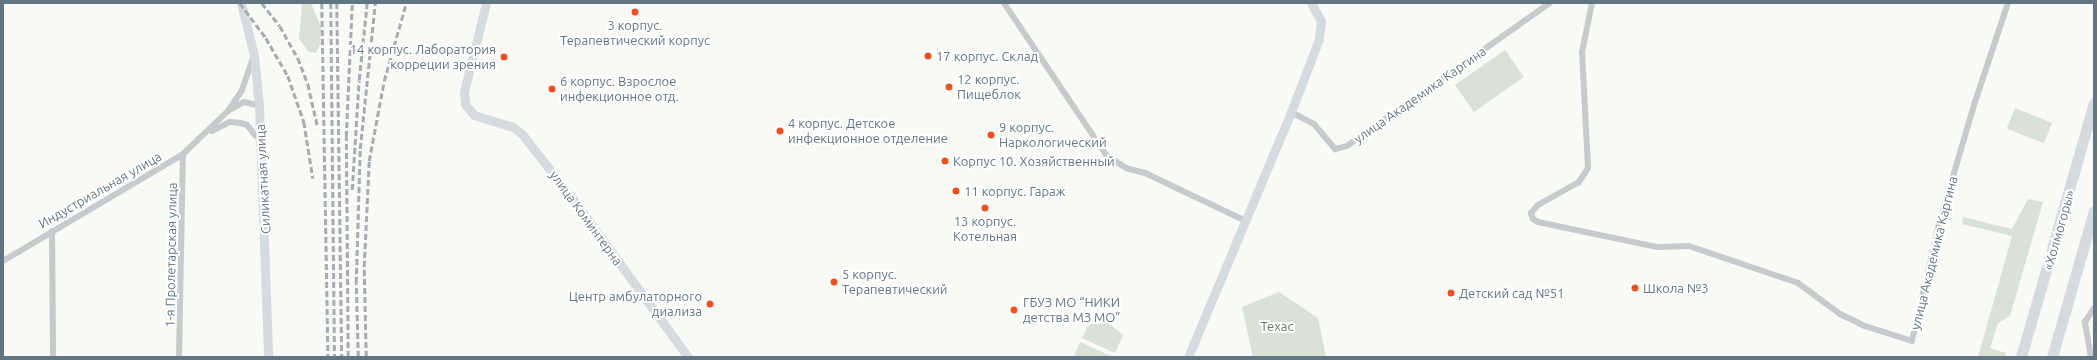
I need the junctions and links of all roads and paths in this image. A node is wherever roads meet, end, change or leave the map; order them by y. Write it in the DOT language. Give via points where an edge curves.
graph roads {
  1 [pos="241,3"];
  2 [pos="486,3"];
  3 [pos="1004,3"];
  4 [pos="1311,3"];
  5 [pos="1550,3"];
  6 [pos="1592,3"];
  7 [pos="2008,3"];
  8 [pos="254,55"];
  9 [pos="2094,103"];
  10 [pos="259,106"];
  11 [pos="228,110"];
  12 [pos="1291,112"];
  13 [pos="206,134"];
  14 [pos="262,144"];
  15 [pos="183,154"];
  16 [pos="2094,211"];
  17 [pos="1244,220"];
  18 [pos="52,230"];
  19 [pos="3,261"];
  20 [pos="2094,308"];
  21 [pos="53,357"];
  22 [pos="179,357"];
  23 [pos="268,357"];
  24 [pos="688,357"];
  25 [pos="1188,357"];
  26 [pos="2021,357"];
  27 [pos="2052,357"];
  28 [pos="2091,357"];
  1 -- 8 [label="street, Силикатная улица"];
  2 -- 24 [label="street, улица Коминтерна" via="464,92 465,104 474,115 513,127 522,134"];
  3 -- 17 [label="street" via="1106,155 1126,168 1145,173"];
  4 -- 12 [label="street" via="1321,21 1319,39"];
  5 -- 12 [label="street, улица Академика Каргина" via="1347,146 1336,149 1314,124"];
  6 -- 7 [label="street, улица Академика Каргина" via="1582,52 1588,168 1579,182 1538,205 1532,213 1534,219 1538,222 1657,247 1689,246 1798,283 1840,314 1865,326 1912,341 1939,224"];
  8 -- 10 [label="street, Силикатная улица"];
  8 -- 11 [label="street, Индустриальная улица" via="242,90"];
  9 -- 26 [label="highway, «Холмогоры»"];
  10 -- 11 [label="street, Индустриальная улица" via="244,102"];
  10 -- 14 [label="street, Силикатная улица"];
  11 -- 13 [label="street, Индустриальная улица"];
  12 -- 17 [label="street"];
  13 -- 14 [label="street, Индустриальная улица" via="230,122 240,123 247,125"];
  13 -- 15 [label="street, Индустриальная улица"];
  14 -- 23 [label="street, Силикатная улица"];
  15 -- 18 [label="street, Индустриальная улица"];
  15 -- 22 [label="street, 1-я Пролетарская улица"];
  16 -- 27 [label="highway"];
  17 -- 25 [label="street"];
  18 -- 19 [label="street, Индустриальная улица"];
  18 -- 21 [label="street"];
  20 -- 28 [label="street" via="2085,322"];
}
